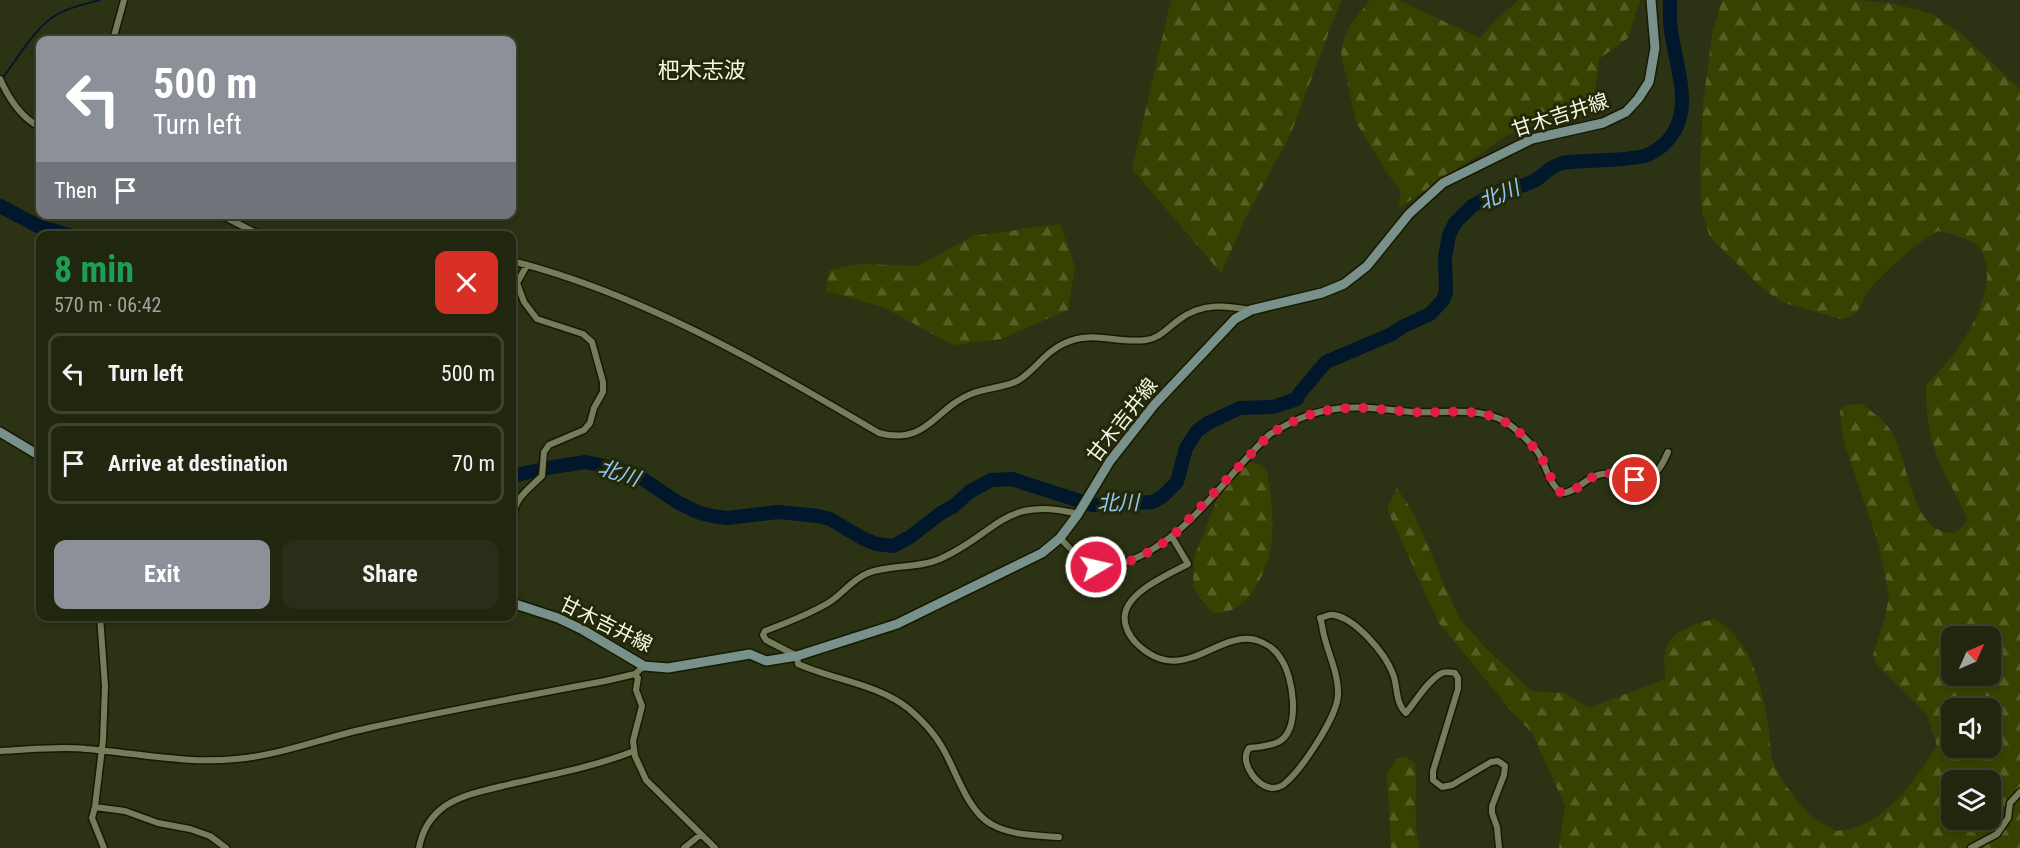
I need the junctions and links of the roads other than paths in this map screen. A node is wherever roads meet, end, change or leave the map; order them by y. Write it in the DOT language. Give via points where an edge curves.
graph roads {
  1 [pos="124,0"];
  2 [pos="1651,0"];
  3 [pos="114,36"];
  4 [pos="0,79"];
  5 [pos="36,124"];
  6 [pos="229,219"];
  7 [pos="252,231"];
  8 [pos="516,262"];
  9 [pos="527,265"];
  10 [pos="1251,310"];
  11 [pos="0,432"];
  12 [pos="1668,453"];
  13 [pos="36,454"];
  14 [pos="516,502"];
  15 [pos="1078,514"];
  16 [pos="1172,537"];
  17 [pos="1060,538"];
  18 [pos="516,604"];
  19 [pos="100,621"];
  20 [pos="797,656"];
  21 [pos="644,666"];
  22 [pos="635,674"];
  23 [pos="102,750"];
  24 [pos="0,751"];
  25 [pos="634,751"];
  26 [pos="2020,792"];
  27 [pos="95,807"];
  28 [pos="699,835"];
  29 [pos="1059,837"];
  30 [pos="104,848"];
  31 [pos="226,848"];
  32 [pos="419,848"];
  33 [pos="684,848"];
  34 [pos="715,848"];
  35 [pos="1499,848"];
  36 [pos="1971,848"];
  1 -- 3 [label="street"];
  2 -- 10 [label="main road, 甘木吉井線" via="1655,48 1649,82 1626,112 1603,123 1532,139 1443,183 1409,214 1367,266 1344,284"];
  4 -- 5 [label="street" via="20,113"];
  6 -- 7 [label="street"];
  8 -- 9 [label="street"];
  9 -- 10 [label="street" via="678,323 889,435 918,432 958,400 987,387 1019,380 1052,350 1080,337 1148,340 1162,335 1181,318 1209,306"];
  9 -- 14 [label="street" via="517,283 528,309 537,319 583,334 592,342 603,392 584,430 549,445 544,452 542,476"];
  10 -- 15 [label="main road, 甘木吉井線" via="1217,336 1154,405 1110,460"];
  11 -- 13 [label="main road"];
  12 -- 16 [label="street" via="1662,467 1647,480 1602,474 1564,493 1555,487 1537,451 1502,420 1471,412 1328,410 1270,434"];
  15 -- 17 [label="main road, 甘木吉井線"];
  15 -- 20 [label="street" via="1044,508 1012,514 937,560 869,573 854,580 831,602 812,613 765,631 766,640"];
  16 -- 17 [label="street" via="1136,559 1104,568 1087,563"];
  16 -- 35 [label="street" via="1188,564 1141,592 1127,606 1125,624 1131,638 1143,650 1164,659 1195,657 1238,640 1255,640 1269,646 1281,658 1288,671 1293,701 1288,733 1280,741 1246,752 1250,772 1264,786 1282,786 1336,708 1338,686 1320,618 1331,614 1354,624 1380,650 1392,673 1400,707 1406,713 1440,674 1455,673 1458,689 1433,780 1442,787 1491,762 1505,766 1492,806"];
  17 -- 20 [label="main road, 甘木吉井線" via="1042,553 897,624"];
  18 -- 21 [label="main road, 甘木吉井線" via="566,622"];
  19 -- 23 [label="street" via="105,686"];
  20 -- 21 [label="main road, 甘木吉井線" via="766,661 750,654 668,669"];
  20 -- 29 [label="street" via="798,664 883,694 909,710 929,729 977,813 989,824 1020,833"];
  21 -- 22 [label="street"];
  22 -- 23 [label="street" via="408,720 270,755 197,761"];
  22 -- 25 [label="street" via="642,706"];
  23 -- 24 [label="street"];
  23 -- 27 [label="street"];
  25 -- 28 [label="street" via="646,780"];
  25 -- 32 [label="street" via="462,799 429,821"];
  26 -- 36 [label="street" via="2010,803 2008,818 1997,834"];
  27 -- 30 [label="street" via="92,818"];
  27 -- 31 [label="street" via="190,829 210,836"];
  28 -- 33 [label="street"];
  28 -- 34 [label="street"];
}
